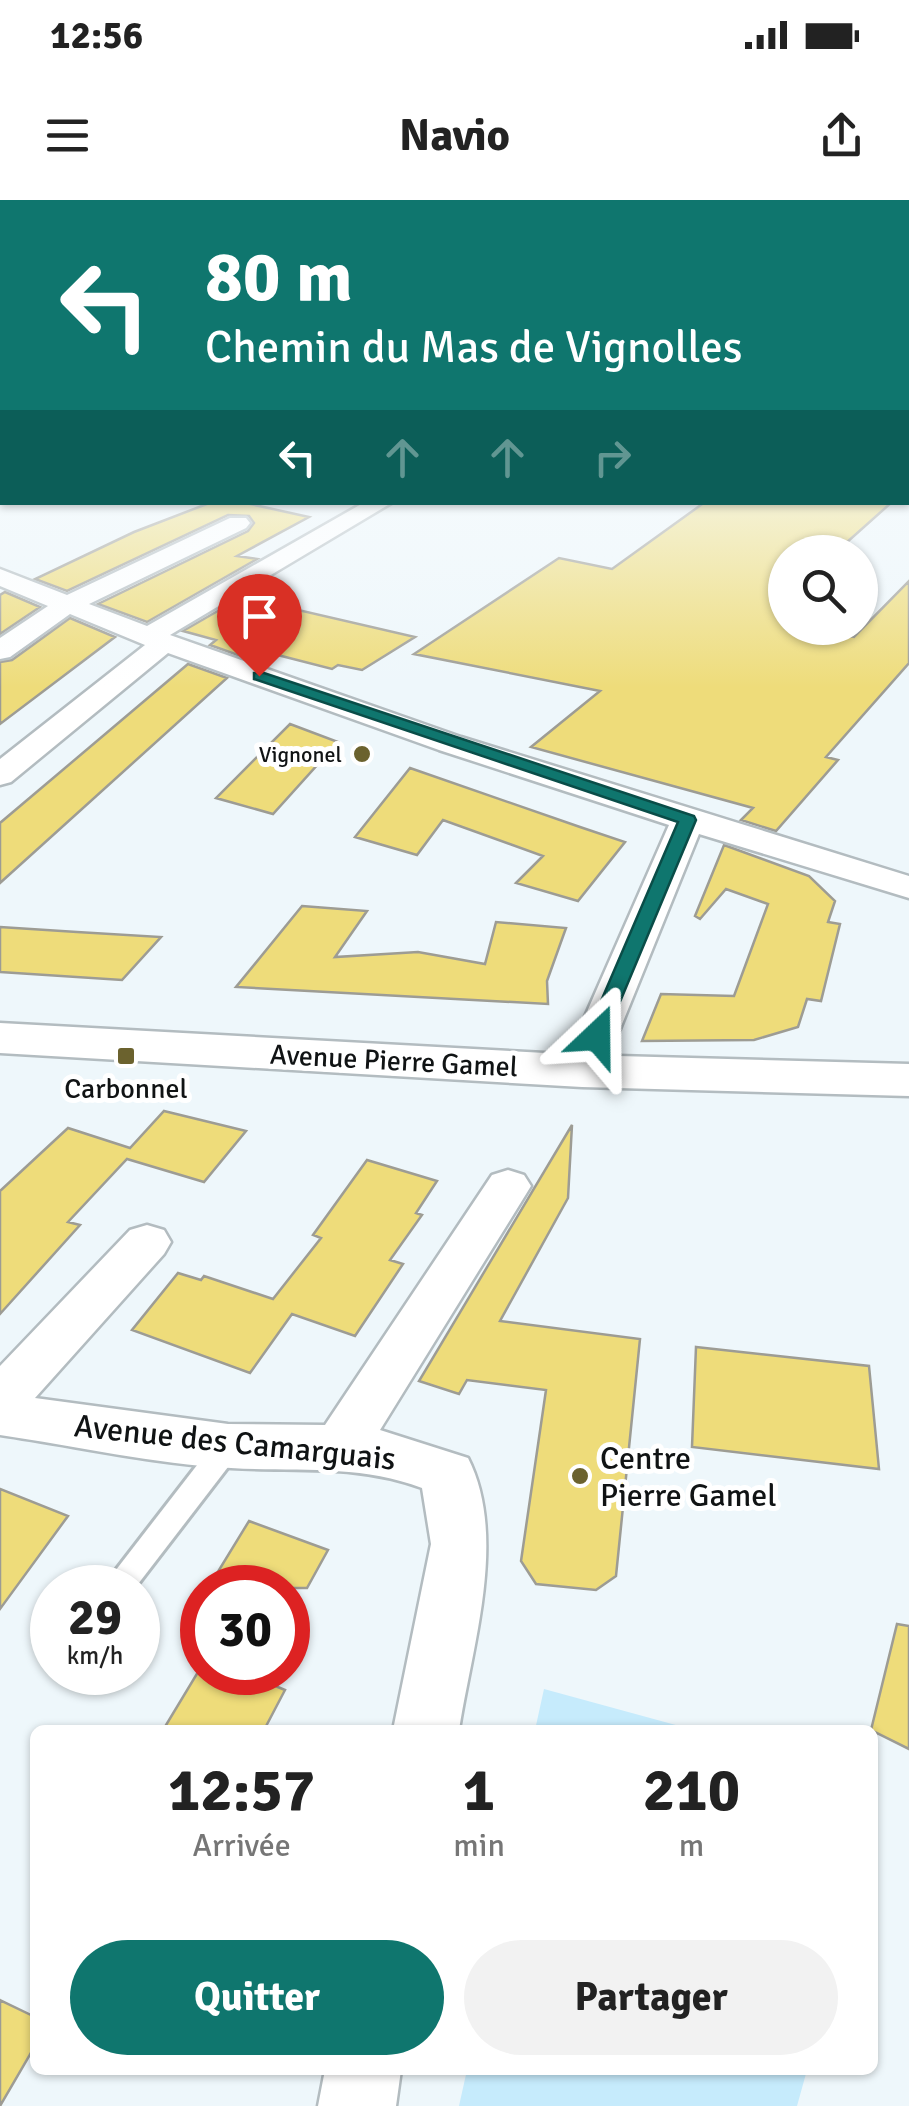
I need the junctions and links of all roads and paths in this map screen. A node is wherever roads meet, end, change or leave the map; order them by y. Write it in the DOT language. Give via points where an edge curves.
graph roads {
  1 [pos="369,510"];
  2 [pos="238,524"];
  3 [pos="0,577"];
  4 [pos="66,605"];
  5 [pos="155,640"];
  6 [pos="0,650"];
  7 [pos="0,776"];
  8 [pos="688,820"];
  9 [pos="909,887"];
  10 [pos="0,1038"];
  11 [pos="582,1071"];
  12 [pos="909,1080"];
  13 [pos="508,1186"];
  14 [pos="147,1242"];
  15 [pos="0,1401"];
  16 [pos="0,1414"];
  17 [pos="228,1446"];
  18 [pos="340,1447"];
  19 [pos="135,1565"];
  20 [pos="427,1725"];
  21 [pos="362,2075"];
  22 [pos="356,2106"];
  1 -- 5 [label="street"];
  2 -- 4 [label="street"];
  3 -- 4 [label="street"];
  4 -- 5 [label="street"];
  4 -- 6 [label="street"];
  5 -- 7 [label="street"];
  5 -- 8 [label="street"];
  8 -- 9 [label="street"];
  8 -- 11 [label="street"];
  10 -- 11 [label="street, Avenue Pierre Gamel"];
  11 -- 12 [label="street, Avenue Pierre Gamel"];
  13 -- 18 [label="street"];
  14 -- 15 [label="street"];
  16 -- 17 [label="street, Avenue des Camarguais"];
  17 -- 18 [label="street, Avenue des Camarguais"];
  17 -- 19 [label="lane"];
  18 -- 20 [label="street, Avenue des Camarguais" via="396,1455 448,1474 460,1544"];
  21 -- 22 [label="street"];
}
